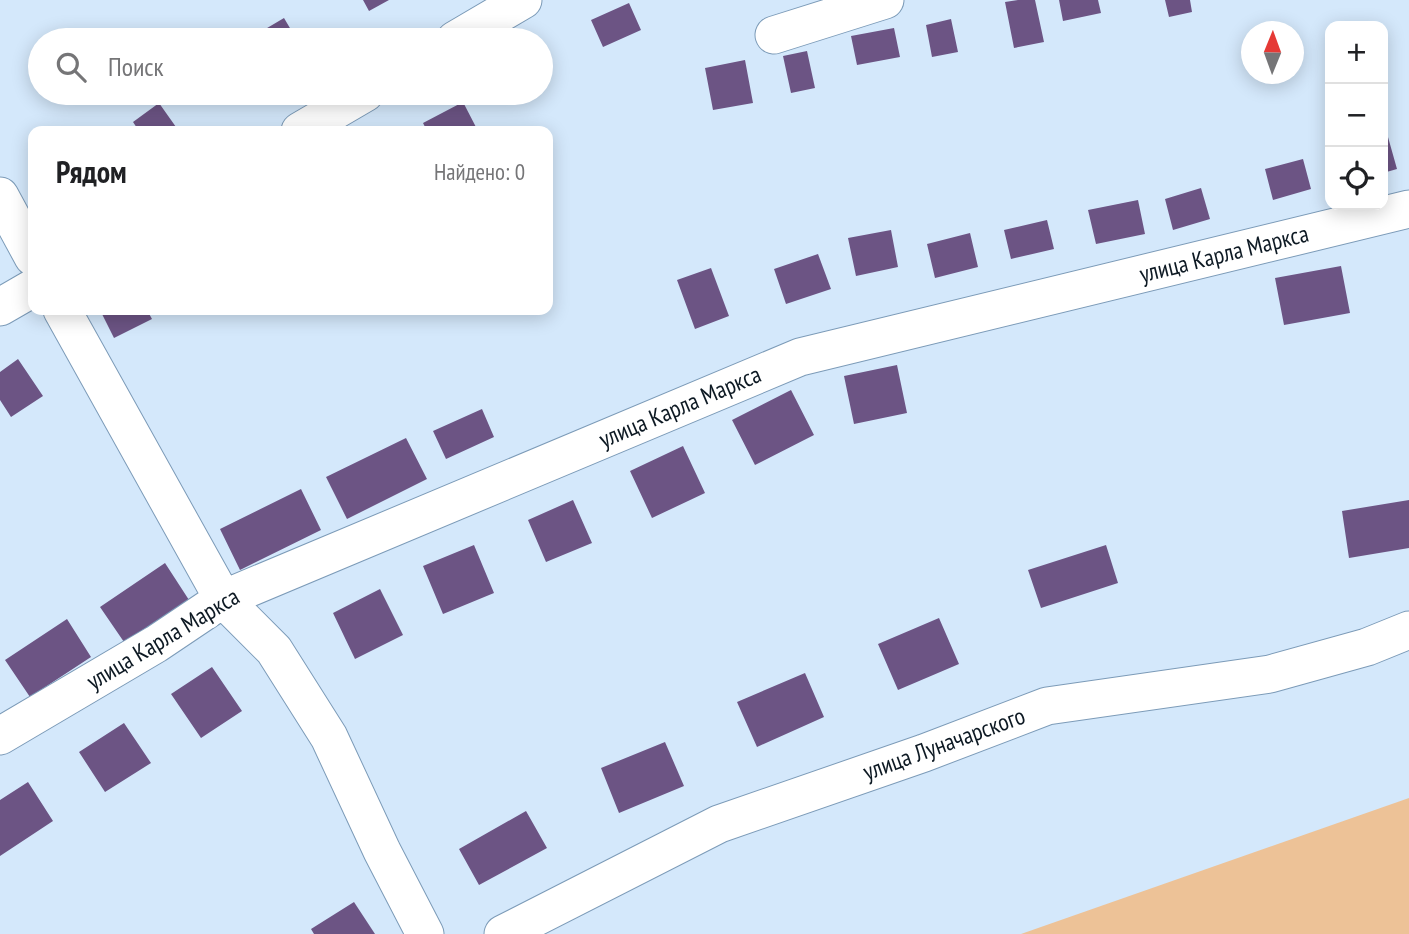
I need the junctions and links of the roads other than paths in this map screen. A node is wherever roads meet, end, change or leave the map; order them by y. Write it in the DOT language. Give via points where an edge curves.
graph roads {
  1 [pos="523,0"];
  2 [pos="885,0"];
  3 [pos="475,28"];
  4 [pos="774,35"];
  5 [pos="344,105"];
  6 [pos="309,126"];
  7 [pos="0,196"];
  8 [pos="1409,209"];
  9 [pos="28,248"];
  10 [pos="28,291"];
  11 [pos="0,307"];
  12 [pos="65,315"];
  13 [pos="223,599"];
  14 [pos="1409,630"];
  15 [pos="0,736"];
  16 [pos="425,934"];
  17 [pos="503,934"];
  1 -- 3 [label="street"];
  2 -- 4 [label="street"];
  5 -- 6 [label="street"];
  7 -- 9 [label="street"];
  8 -- 13 [label="street, улица Карла Маркса" via="800,357"];
  10 -- 11 [label="street"];
  12 -- 13 [label="street"];
  13 -- 15 [label="street, улица Карла Маркса"];
  13 -- 16 [label="street" via="274,650 329,737"];
  14 -- 17 [label="street, улица Луначарского" via="1367,647 1270,674 1046,706 719,824"];
}
